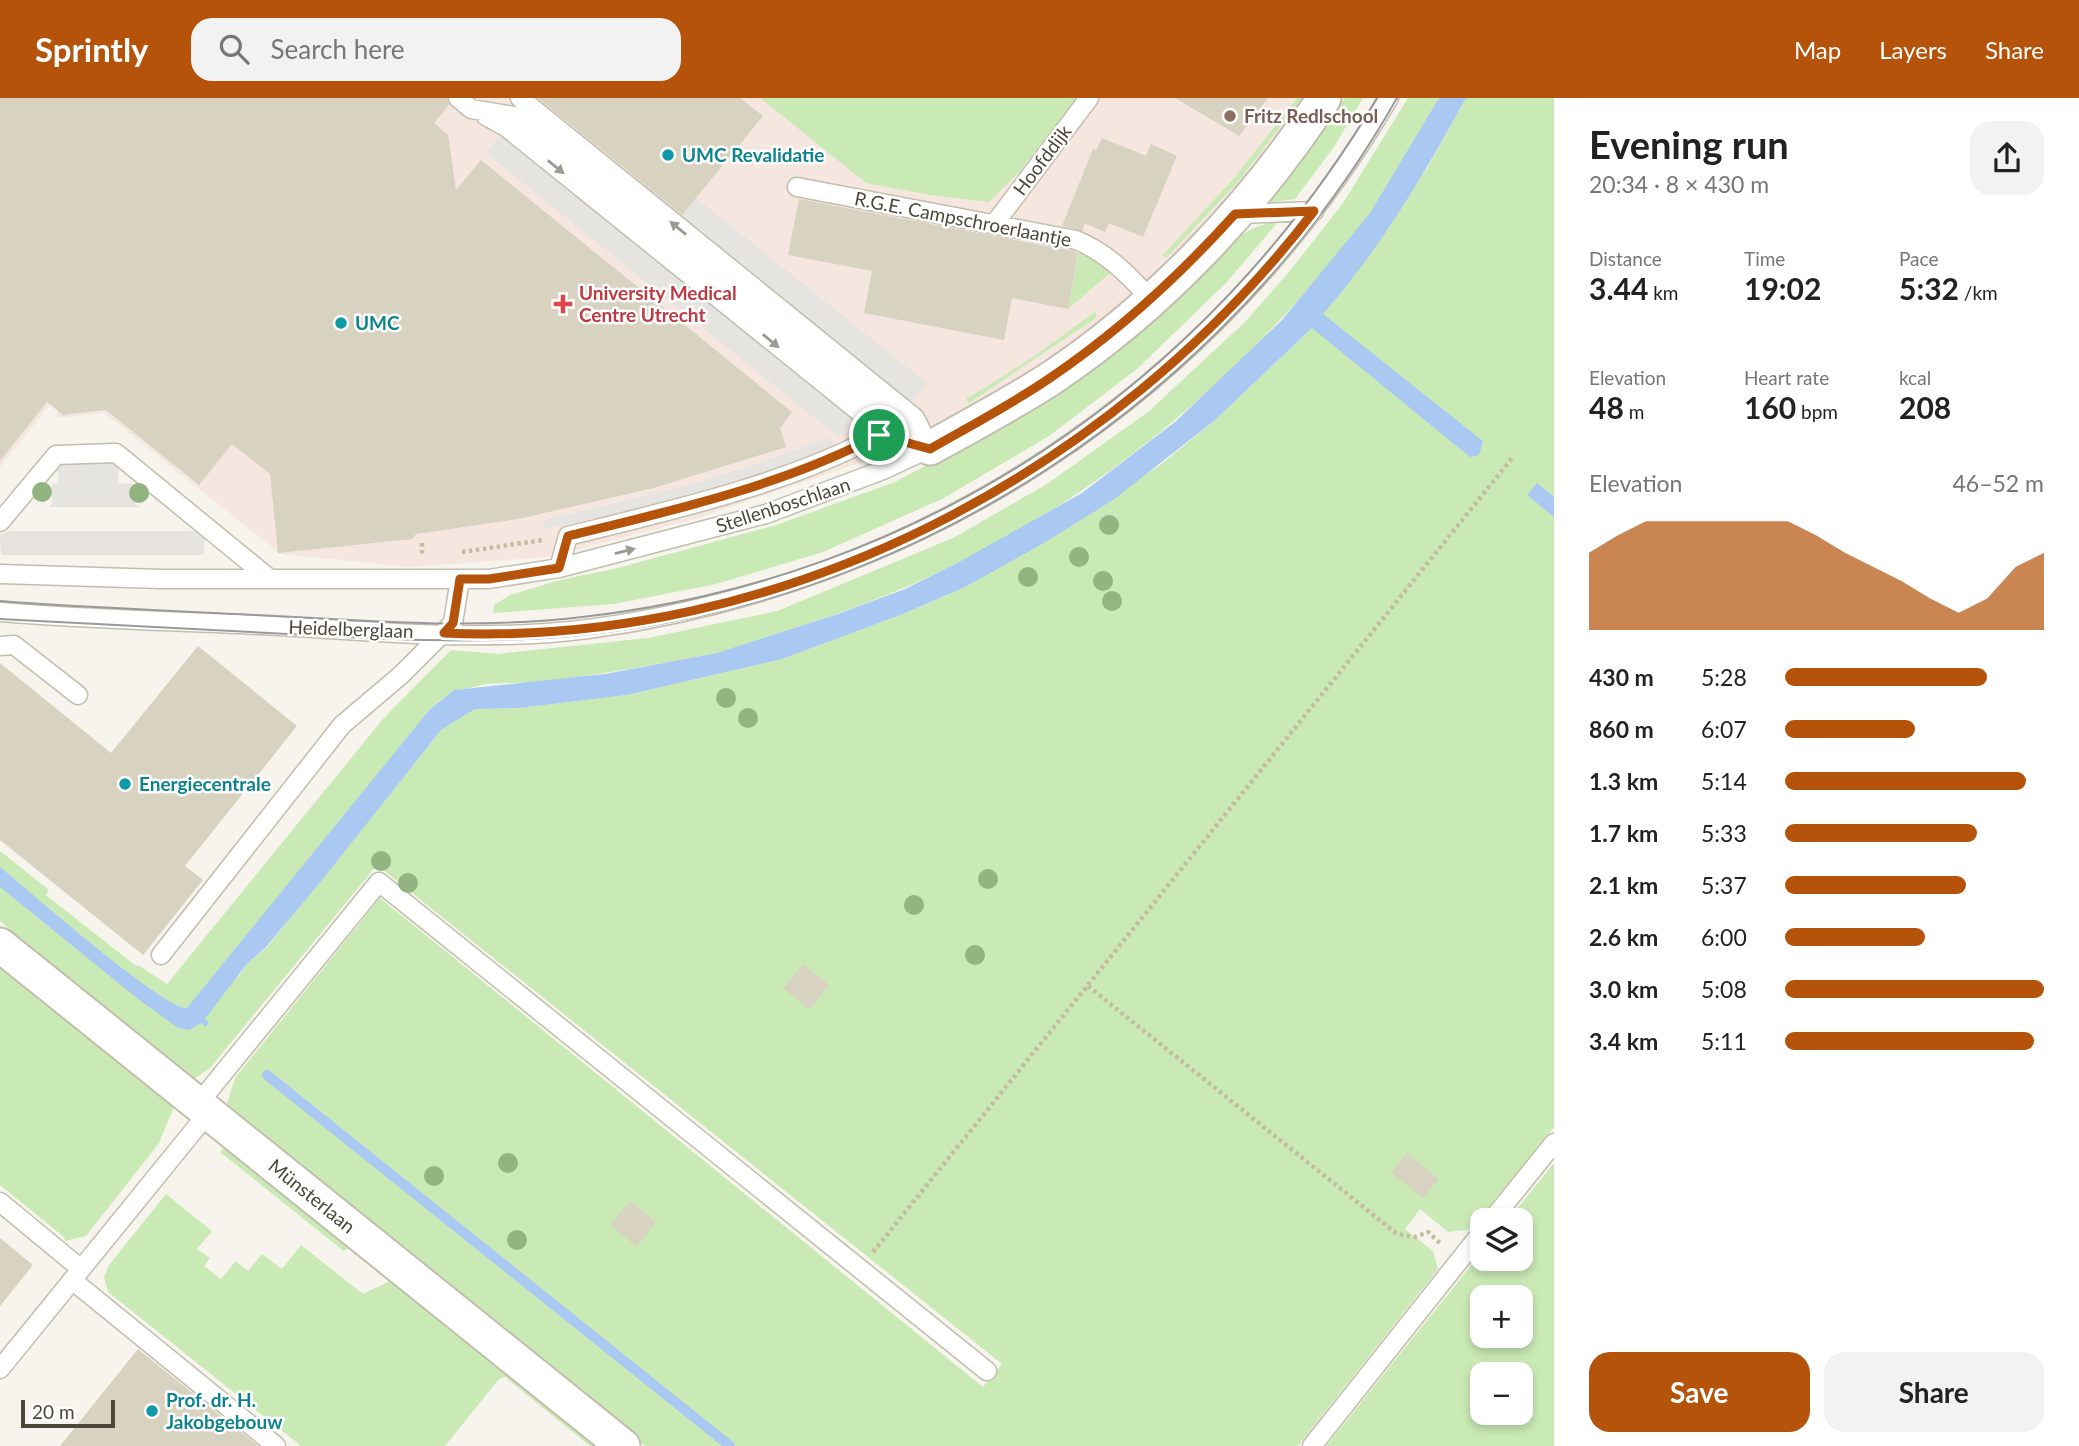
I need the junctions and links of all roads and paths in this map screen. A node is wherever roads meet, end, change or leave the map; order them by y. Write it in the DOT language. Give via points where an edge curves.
graph roads {
  1 [pos="509,98"];
  2 [pos="520,98"];
  3 [pos="1090,98"];
  4 [pos="1324,98"];
  5 [pos="1389,98"];
  6 [pos="470,102"];
  7 [pos="514,116"];
  8 [pos="797,187"];
  9 [pos="1314,211"];
  10 [pos="1235,214"];
  11 [pos="995,223"];
  12 [pos="1150,299"];
  13 [pos="879,435"];
  14 [pos="930,449"];
  15 [pos="1513,457"];
  16 [pos="0,522"];
  17 [pos="559,568"];
  18 [pos="0,574"];
  19 [pos="270,579"];
  20 [pos="460,579"];
  21 [pos="0,612"];
  22 [pos="444,633"];
  23 [pos="0,646"];
  24 [pos="78,695"];
  25 [pos="0,946"];
  26 [pos="161,955"];
  27 [pos="1088,986"];
  28 [pos="203,1109"];
  29 [pos="1554,1143"];
  30 [pos="0,1202"];
  31 [pos="1502,1208"];
  32 [pos="1470,1247"];
  33 [pos="1459,1261"];
  34 [pos="859,1269"];
  35 [pos="77,1274"];
  36 [pos="0,1369"];
  37 [pos="987,1371"];
  38 [pos="276,1446"];
  39 [pos="623,1446"];
  40 [pos="1312,1446"];
  1 -- 7 [label="lane"];
  14 -- 2 [label="lane, one-way" via="915,418"];
  3 -- 11 [label="lane, Hoofddijk"];
  4 -- 10 [label="street, Stellenboschlaan"];
  5 -- 9 [label="lane, Heidelberglaan"];
  6 -- 7 [label="lane"];
  6 -- 13 [label="lane, one-way" via="862,415"];
  7 -- 14 [label="lane"];
  8 -- 11 [label="lane, R.G.E. Campschroerlaantje"];
  9 -- 10 [label="lane"];
  9 -- 22 [label="lane, Heidelberglaan" via="1268,269 1182,356 1095,427 961,511 884,548 734,601 586,629"];
  10 -- 12 [label="street, Stellenboschlaan"];
  11 -- 12 [label="lane, R.G.E. Campschroerlaantje" via="1089,245 1129,275"];
  12 -- 14 [label="street, Stellenboschlaan" via="1051,378"];
  13 -- 14 [label="lane"];
  13 -- 17 [label="lane, Stellenboschlaan" via="840,456 722,495 568,536"];
  17 -- 14 [label="lane, Stellenboschlaan, one-way" via="766,514"];
  15 -- 27 [label="path"];
  16 -- 19 [label="lane" via="56,455 116,453"];
  17 -- 20 [label="lane, Stellenboschlaan"];
  18 -- 19 [label="lane, Stellenboschlaan"];
  19 -- 20 [label="lane, Stellenboschlaan"];
  20 -- 22 [label="lane" via="453,623"];
  21 -- 22 [label="lane, Heidelberglaan"];
  22 -- 26 [label="lane" via="342,725"];
  23 -- 24 [label="lane" via="14,645"];
  25 -- 28 [label="street, Münsterlaan"];
  27 -- 33 [label="path" via="1397,1234 1415,1237 1428,1232"];
  27 -- 34 [label="path"];
  28 -- 34 [label="lane" via="379,882"];
  28 -- 35 [label="lane"];
  28 -- 39 [label="street, Münsterlaan"];
  29 -- 31 [label="lane"];
  30 -- 35 [label="lane"];
  32 -- 33 [label="lane"];
  33 -- 40 [label="lane"];
  34 -- 37 [label="lane"];
  35 -- 36 [label="lane"];
  35 -- 38 [label="lane"];
}
